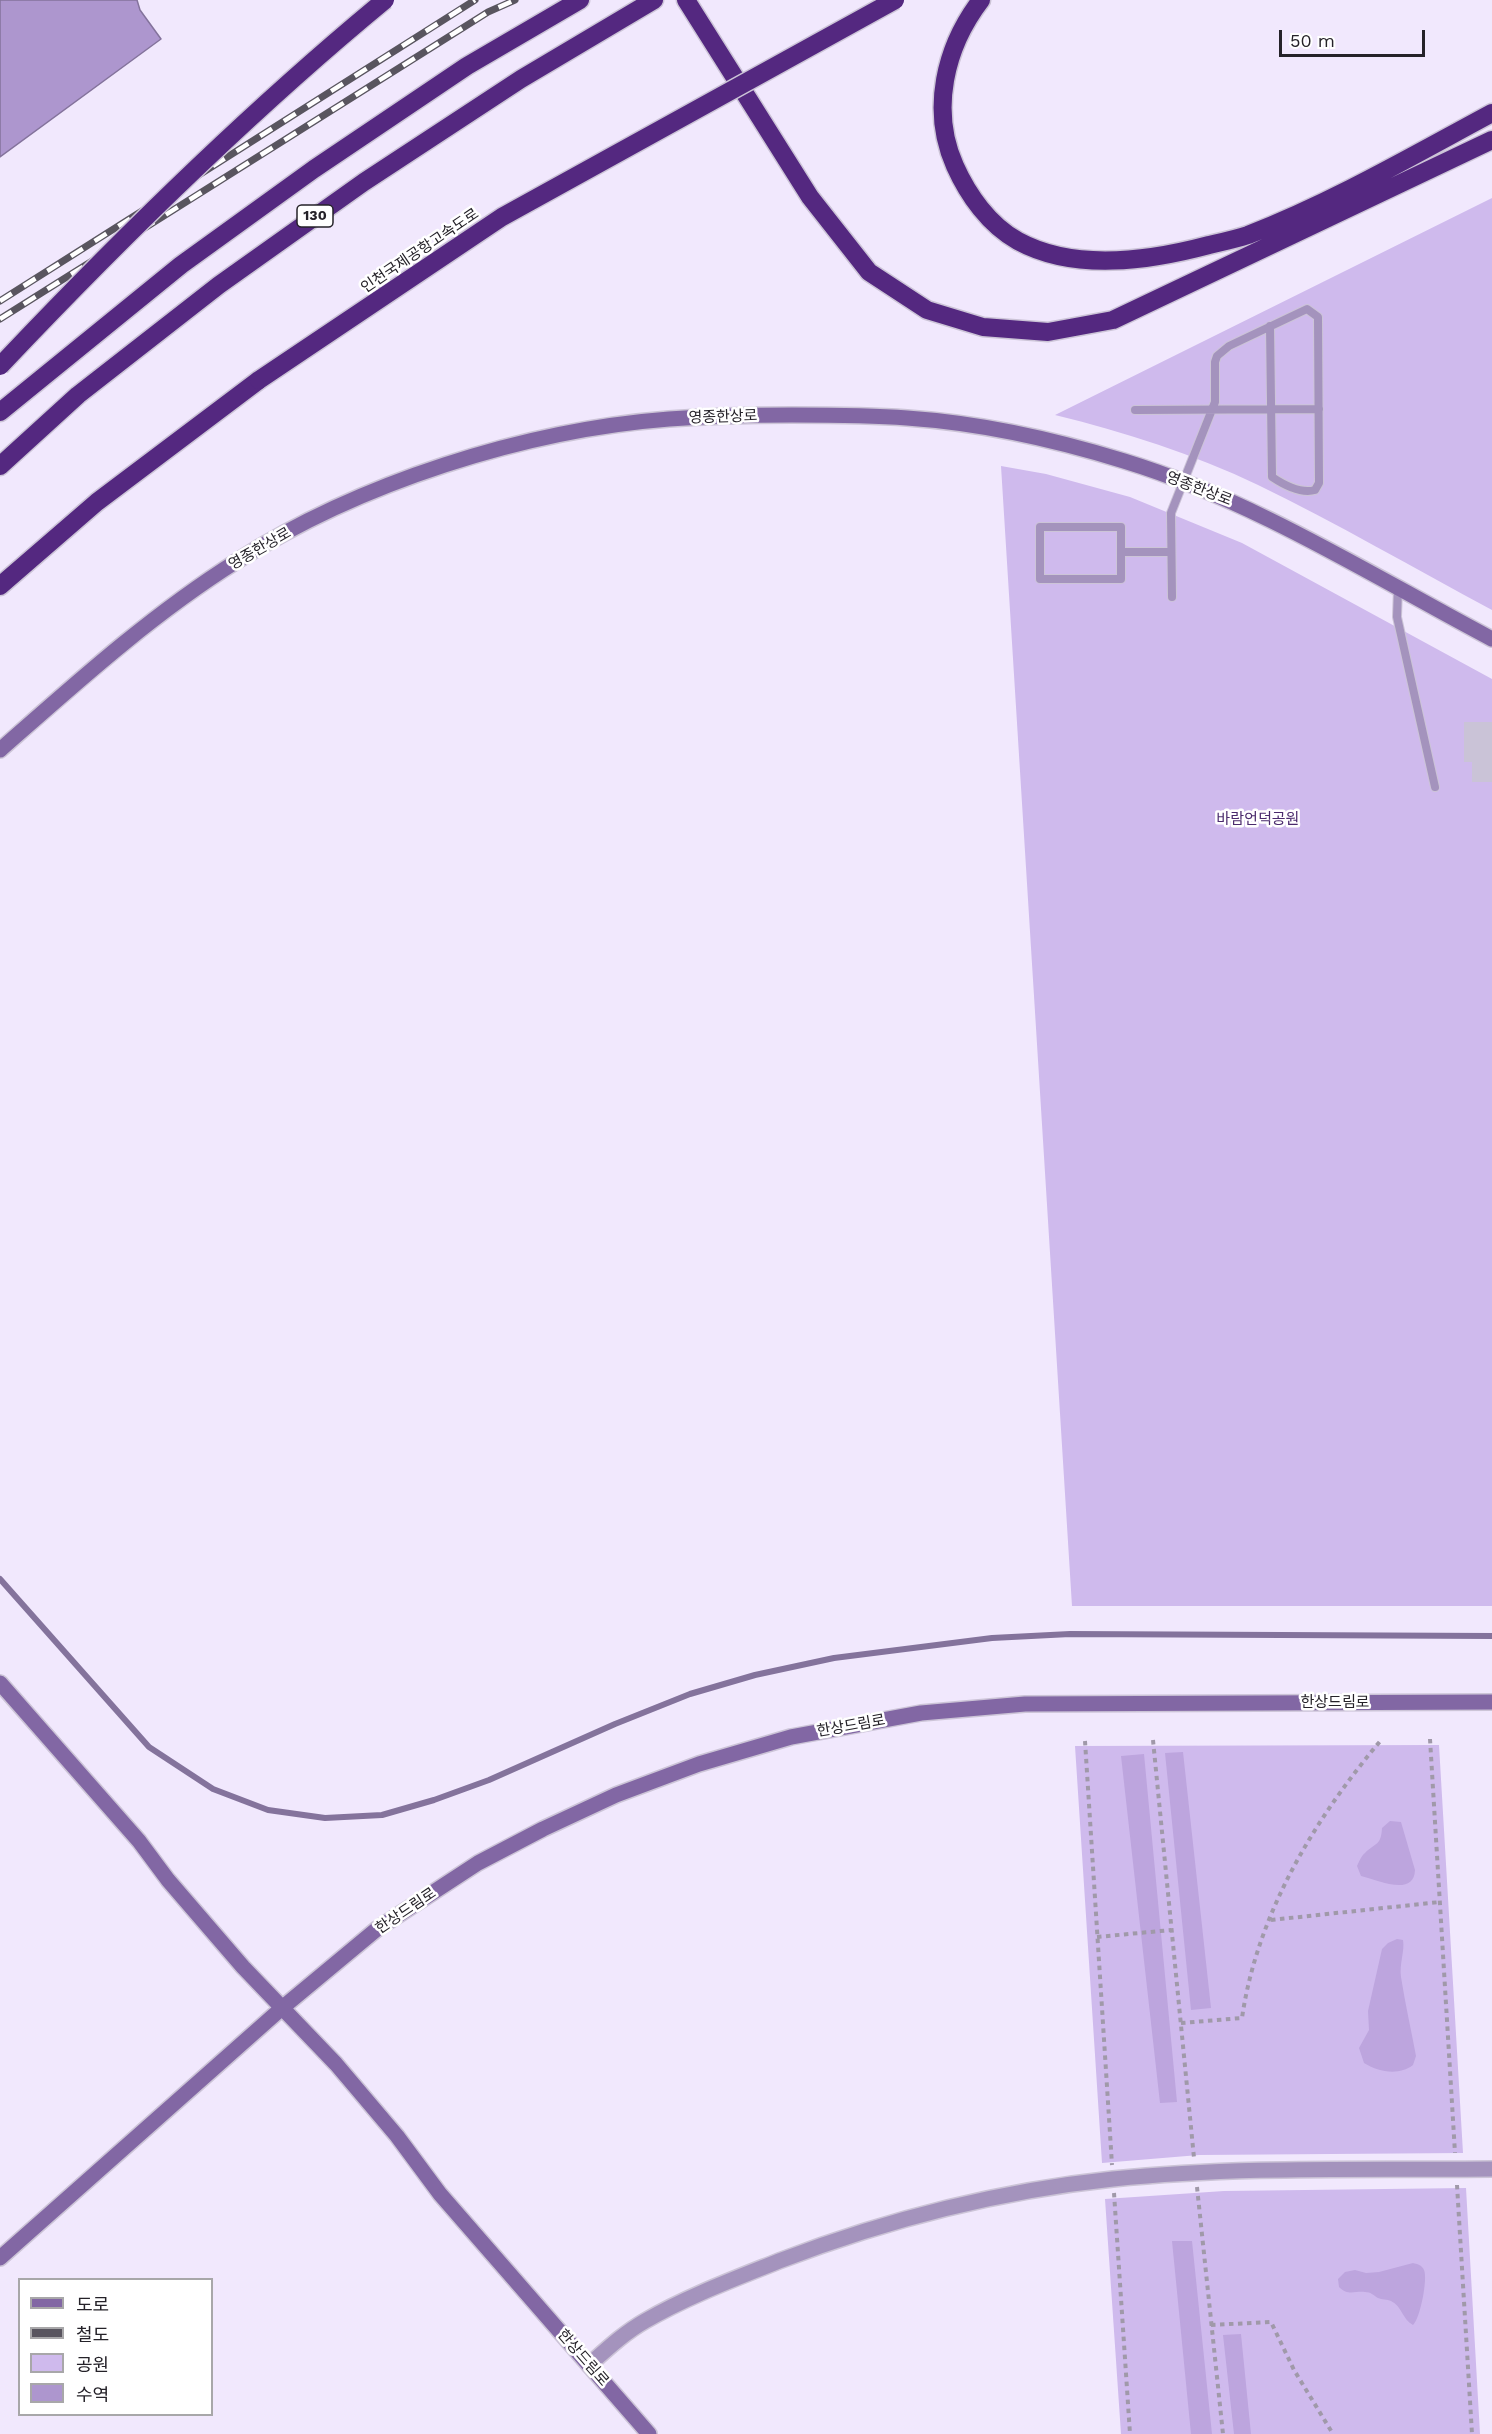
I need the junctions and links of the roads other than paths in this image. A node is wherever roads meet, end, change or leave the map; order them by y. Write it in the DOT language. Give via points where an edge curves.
graph roads {
  1 [pos="385,0"];
  2 [pos="580,0"];
  3 [pos="654,0"];
  4 [pos="686,0"];
  5 [pos="895,0"];
  6 [pos="981,0"];
  7 [pos="1492,113"];
  8 [pos="1492,140"];
  9 [pos="1270,326"];
  10 [pos="0,366"];
  11 [pos="1319,409"];
  12 [pos="1135,410"];
  13 [pos="1212,410"];
  14 [pos="1271,410"];
  15 [pos="0,411"];
  16 [pos="0,466"];
  17 [pos="1183,482"];
  18 [pos="1120,552"];
  19 [pos="1171,552"];
  20 [pos="0,586"];
  21 [pos="1398,588"];
  22 [pos="1172,597"];
  23 [pos="1492,639"];
  24 [pos="0,750"];
  25 [pos="1435,787"];
  26 [pos="0,1683"];
  27 [pos="1492,1702"];
  28 [pos="282,2008"];
  29 [pos="1492,2169"];
  30 [pos="0,2258"];
  31 [pos="589,2365"];
  32 [pos="649,2434"];
  1 -- 10 [label="highway, bridge" via="192,170"];
  2 -- 15 [label="highway, 130" via="467,66 314,169 180,265"];
  3 -- 16 [label="highway, 130" via="512,85 364,182 229,278 78,395"];
  4 -- 8 [label="highway" via="810,197 869,272 927,310 983,327 1048,332 1113,320"];
  5 -- 20 [label="highway, 인천국제공항고속도로, bridge" via="502,217 259,380 97,502"];
  6 -- 7 [label="highway" via="966,20 945,75 942,110 948,150 965,189 989,218 1017,240 1051,254 1090,260 1164,256 1246,236 1363,183"];
  9 -- 11 [label="lane" via="1307,309 1317,317"];
  9 -- 13 [label="lane" via="1217,356"];
  9 -- 14 [label="lane"];
  11 -- 14 [label="lane"];
  11 -- 14 [label="lane" via="1319,483 1308,492 1272,477"];
  12 -- 13 [label="lane"];
  13 -- 14 [label="lane"];
  13 -- 17 [label="lane"];
  17 -- 19 [label="lane" via="1170,513"];
  17 -- 21 [label="street, 영종한상로" via="1242,506"];
  17 -- 24 [label="street, 영종한상로" via="1126,461 1044,439 966,424 907,418 728,416 666,419 562,434 495,450 371,493 304,523 237,560 129,637"];
  18 -- 18 [label="lane" via="1120,526 1040,526 1040,579 1120,579"];
  18 -- 19 [label="lane"];
  19 -- 22 [label="lane"];
  21 -- 23 [label="street, 영종한상로"];
  21 -- 25 [label="lane" via="1396,617"];
  26 -- 28 [label="street, 한상드림로"];
  27 -- 28 [label="street, 한상드림로" via="1025,1704 921,1713 791,1737 699,1764 543,1828 478,1863 378,1929"];
  28 -- 30 [label="street, 한상드림로"];
  28 -- 31 [label="street, 한상드림로" via="336,2064 440,2194"];
  29 -- 31 [label="street" via="1179,2174 1047,2188 967,2203 805,2251 724,2283 645,2321"];
  31 -- 32 [label="street, 한상드림로"];
}
